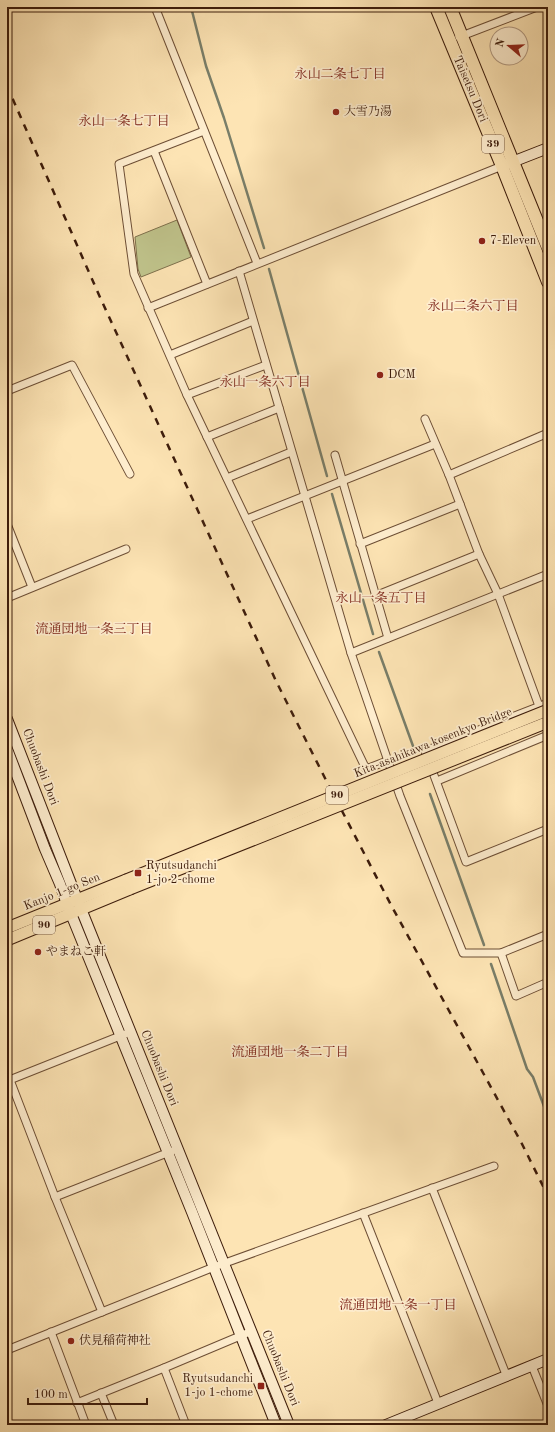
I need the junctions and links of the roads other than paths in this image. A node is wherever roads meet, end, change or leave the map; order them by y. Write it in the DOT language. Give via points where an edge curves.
graph roads {
  1 [pos="155,7"];
  2 [pos="436,7"];
  3 [pos="450,7"];
  4 [pos="537,7"];
  5 [pos="461,36"];
  6 [pos="450,41"];
  7 [pos="204,131"];
  8 [pos="548,148"];
  9 [pos="154,150"];
  10 [pos="514,161"];
  11 [pos="502,166"];
  12 [pos="548,248"];
  13 [pos="257,263"];
  14 [pos="239,271"];
  15 [pos="548,282"];
  16 [pos="207,284"];
  17 [pos="148,308"];
  18 [pos="253,321"];
  19 [pos="170,355"];
  20 [pos="266,365"];
  21 [pos="7,391"];
  22 [pos="187,395"];
  23 [pos="279,408"];
  24 [pos="425,419"];
  25 [pos="548,433"];
  26 [pos="207,437"];
  27 [pos="435,444"];
  28 [pos="291,452"];
  29 [pos="335,455"];
  30 [pos="130,474"];
  31 [pos="448,475"];
  32 [pos="227,478"];
  33 [pos="342,481"];
  34 [pos="304,496"];
  35 [pos="460,504"];
  36 [pos="247,519"];
  37 [pos="7,524"];
  38 [pos="360,544"];
  39 [pos="126,549"];
  40 [pos="479,554"];
  41 [pos="548,574"];
  42 [pos="32,587"];
  43 [pos="498,594"];
  44 [pos="375,596"];
  45 [pos="7,598"];
  46 [pos="388,638"];
  47 [pos="351,653"];
  48 [pos="548,702"];
  49 [pos="544,708"];
  50 [pos="7,719"];
  51 [pos="548,722"];
  52 [pos="548,735"];
  53 [pos="7,749"];
  54 [pos="388,762"];
  55 [pos="437,781"];
  56 [pos="548,829"];
  57 [pos="128,884"];
  58 [pos="74,906"];
  59 [pos="7,928"];
  60 [pos="548,934"];
  61 [pos="7,940"];
  62 [pos="501,953"];
  63 [pos="548,982"];
  64 [pos="130,1032"];
  65 [pos="120,1036"];
  66 [pos="9,1080"];
  67 [pos="172,1150"];
  68 [pos="494,1166"];
  69 [pos="432,1188"];
  70 [pos="55,1197"];
  71 [pos="364,1213"];
  72 [pos="224,1264"];
  73 [pos="214,1268"];
  74 [pos="102,1312"];
  75 [pos="252,1331"];
  76 [pos="51,1332"];
  77 [pos="241,1336"];
  78 [pos="7,1350"];
  79 [pos="548,1359"];
  80 [pos="532,1366"];
  81 [pos="164,1368"];
  82 [pos="507,1377"];
  83 [pos="101,1393"];
  84 [pos="77,1403"];
  85 [pos="438,1403"];
  86 [pos="548,1406"];
  87 [pos="406,1421"];
  88 [pos="86,1425"];
  89 [pos="114,1425"];
  90 [pos="186,1425"];
  91 [pos="276,1425"];
  92 [pos="289,1425"];
  93 [pos="386,1425"];
  1 -- 7 [label="street"];
  2 -- 6 [label="highway, Taisetsu Dori / 39"];
  3 -- 5 [label="highway, Taisetsu Dori / 39"];
  4 -- 5 [label="street"];
  5 -- 6 [label="street"];
  5 -- 10 [label="highway, Taisetsu Dori / 39"];
  6 -- 11 [label="highway, Taisetsu Dori / 39"];
  7 -- 9 [label="street"];
  7 -- 13 [label="street"];
  8 -- 10 [label="street"];
  9 -- 16 [label="street"];
  9 -- 17 [label="street" via="120,164 134,274"];
  10 -- 11 [label="street"];
  10 -- 12 [label="highway, Taisetsu Dori / 39"];
  11 -- 13 [label="street"];
  11 -- 15 [label="highway, Taisetsu Dori / 39"];
  13 -- 14 [label="street"];
  14 -- 16 [label="street"];
  14 -- 18 [label="street"];
  16 -- 17 [label="street"];
  17 -- 19 [label="street"];
  18 -- 19 [label="street"];
  18 -- 20 [label="street"];
  19 -- 22 [label="street"];
  20 -- 22 [label="street"];
  20 -- 23 [label="street"];
  21 -- 30 [label="street" via="72,365"];
  22 -- 26 [label="street"];
  23 -- 26 [label="street"];
  23 -- 28 [label="street"];
  24 -- 27 [label="street"];
  25 -- 31 [label="street"];
  26 -- 32 [label="street"];
  27 -- 31 [label="street"];
  27 -- 33 [label="street"];
  28 -- 32 [label="street"];
  28 -- 34 [label="street"];
  29 -- 33 [label="street"];
  31 -- 35 [label="street"];
  32 -- 36 [label="street"];
  33 -- 34 [label="street"];
  33 -- 38 [label="street"];
  34 -- 36 [label="street"];
  34 -- 47 [label="street"];
  35 -- 38 [label="street"];
  35 -- 40 [label="street"];
  36 -- 54 [label="street" via="366,769"];
  37 -- 42 [label="street"];
  38 -- 44 [label="street"];
  39 -- 42 [label="street"];
  40 -- 43 [label="street"];
  40 -- 44 [label="street"];
  41 -- 43 [label="street"];
  42 -- 45 [label="street"];
  43 -- 46 [label="street"];
  43 -- 49 [label="street"];
  44 -- 46 [label="street"];
  46 -- 47 [label="street"];
  47 -- 54 [label="street"];
  48 -- 49 [label="street"];
  49 -- 55 [label="street" via="425,751"];
  49 -- 57 [label="main road, Kita-asahikawa kosenkyo Bridge / 90, bridge"];
  50 -- 58 [label="street, Chuobashi Dori"];
  51 -- 57 [label="main road, Kita-asahikawa kosenkyo Bridge / 90, bridge"];
  52 -- 55 [label="street"];
  53 -- 58 [label="street, Chuobashi Dori" via="45,849 60,884"];
  54 -- 62 [label="street" via="463,953"];
  55 -- 56 [label="street" via="466,862"];
  57 -- 58 [label="main road, Kanjo 1-go Sen / 90"];
  58 -- 59 [label="main road, Kanjo 1-go Sen / 90"];
  58 -- 61 [label="main road, Kanjo 1-go Sen / 90"];
  58 -- 64 [label="street, Chuobashi Dori"];
  58 -- 65 [label="street, Chuobashi Dori"];
  60 -- 62 [label="street"];
  62 -- 63 [label="street" via="516,996"];
  64 -- 65 [label="street"];
  64 -- 67 [label="street, Chuobashi Dori"];
  65 -- 66 [label="street"];
  65 -- 67 [label="street, Chuobashi Dori"];
  66 -- 70 [label="street"];
  67 -- 70 [label="street"];
  67 -- 72 [label="street, Chuobashi Dori"];
  67 -- 73 [label="street, Chuobashi Dori"];
  68 -- 69 [label="street"];
  69 -- 71 [label="street"];
  69 -- 82 [label="street"];
  70 -- 74 [label="street"];
  71 -- 72 [label="street"];
  71 -- 85 [label="street"];
  72 -- 73 [label="street"];
  72 -- 75 [label="street, Chuobashi Dori"];
  73 -- 74 [label="street"];
  73 -- 77 [label="street, Chuobashi Dori"];
  74 -- 76 [label="street"];
  75 -- 77 [label="street"];
  75 -- 92 [label="street, Chuobashi Dori"];
  76 -- 78 [label="street"];
  76 -- 84 [label="street"];
  77 -- 81 [label="street"];
  77 -- 91 [label="street, Chuobashi Dori"];
  79 -- 80 [label="street"];
  80 -- 82 [label="street"];
  80 -- 86 [label="street"];
  81 -- 83 [label="street"];
  81 -- 90 [label="street"];
  82 -- 85 [label="street"];
  83 -- 84 [label="street"];
  83 -- 89 [label="street"];
  84 -- 88 [label="street"];
  85 -- 87 [label="street"];
  87 -- 93 [label="street"];
}
